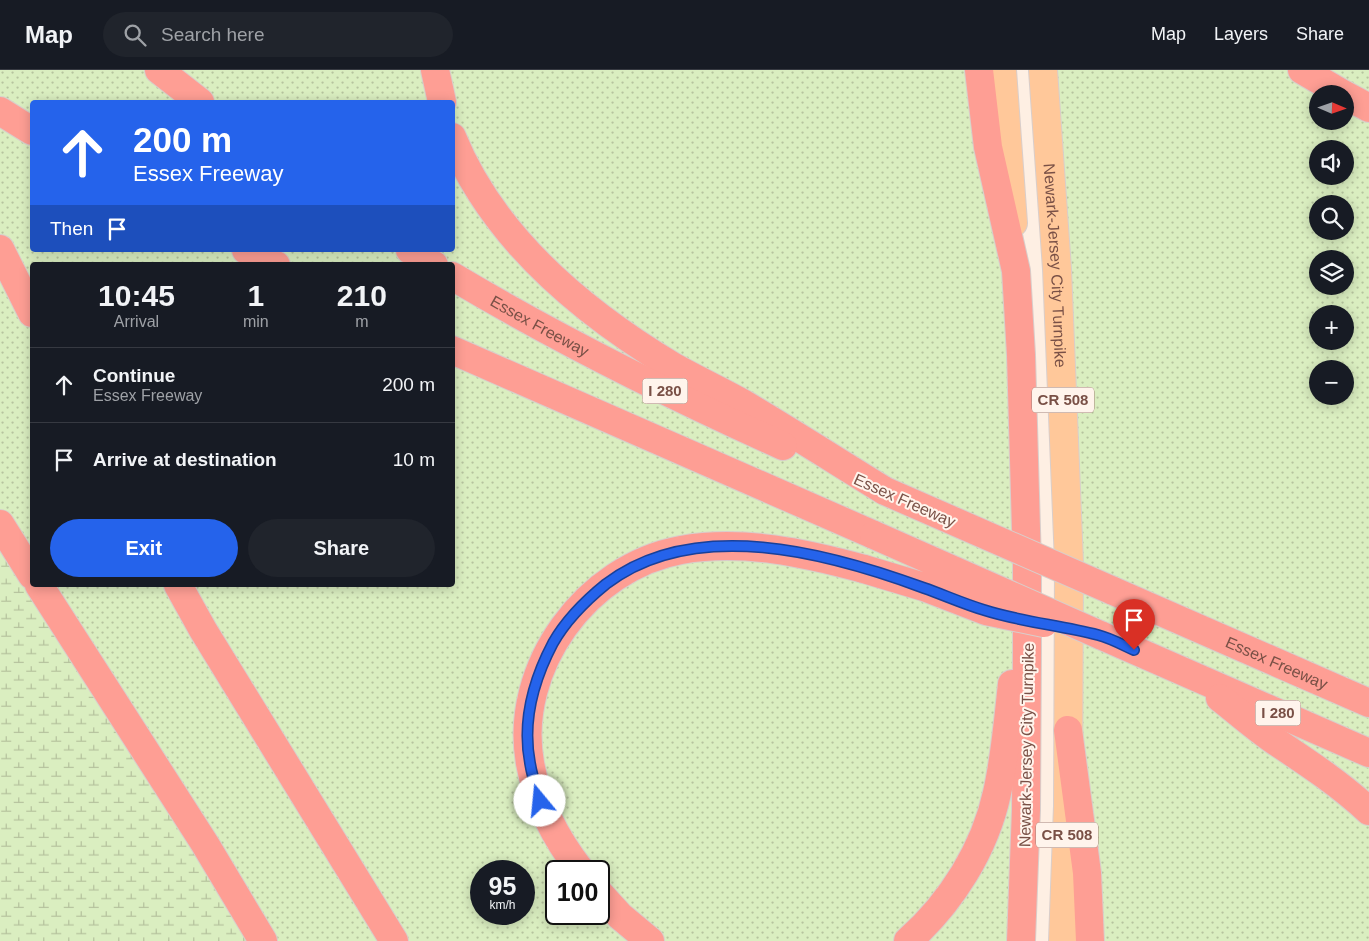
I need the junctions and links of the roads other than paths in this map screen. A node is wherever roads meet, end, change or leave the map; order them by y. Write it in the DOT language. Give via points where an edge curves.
graph roads {
  1 [pos="159,70"];
  2 [pos="435,70"];
  3 [pos="979,70"];
  4 [pos="1002,70"];
  5 [pos="1044,70"];
  6 [pos="1302,70"];
  7 [pos="1328,85"];
  8 [pos="197,100"];
  9 [pos="442,100"];
  10 [pos="1354,100"];
  11 [pos="1369,108"];
  12 [pos="0,111"];
  13 [pos="30,130"];
  14 [pos="455,143"];
  15 [pos="0,249"];
  16 [pos="250,252"];
  17 [pos="413,252"];
  18 [pos="270,262"];
  19 [pos="429,262"];
  20 [pos="1016,271"];
  21 [pos="455,278"];
  22 [pos="30,309"];
  23 [pos="455,351"];
  24 [pos="885,492"];
  25 [pos="0,524"];
  26 [pos="1027,564"];
  27 [pos="30,572"];
  28 [pos="40,587"];
  29 [pos="179,587"];
  30 [pos="1100,635"];
  31 [pos="1187,673"];
  32 [pos="1369,703"];
  33 [pos="1068,730"];
  34 [pos="1369,753"];
  35 [pos="1369,811"];
  36 [pos="573,860"];
  37 [pos="610,905"];
  38 [pos="263,941"];
  39 [pos="394,941"];
  40 [pos="650,941"];
  41 [pos="908,941"];
  42 [pos="1021,941"];
  43 [pos="1063,941"];
  44 [pos="1090,941"];
  1 -- 8 [label="highway"];
  2 -- 9 [label="highway"];
  3 -- 20 [label="highway" via="988,147"];
  4 -- 20 [label="main road, Newark-Jersey City Turnpike / CR 508"];
  5 -- 33 [label="main road, Newark-Jersey City Turnpike / CR 508" via="1065,433 1069,564"];
  6 -- 7 [label="highway"];
  10 -- 11 [label="highway"];
  12 -- 13 [label="highway"];
  14 -- 24 [label="highway" via="472,178 500,221 581,301 660,358 743,404"];
  15 -- 22 [label="highway"];
  16 -- 18 [label="highway"];
  17 -- 19 [label="highway"];
  20 -- 26 [label="highway, Newark-Jersey City Turnpike / CR 508"];
  21 -- 24 [label="highway, Essex Freeway / I 280" via="677,396"];
  23 -- 30 [label="highway, I 280, bridge"];
  24 -- 32 [label="highway, Essex Freeway / I 280, bridge"];
  25 -- 27 [label="highway"];
  26 -- 41 [label="highway" via="1001,774 992,814 962,876 935,914"];
  26 -- 42 [label="highway, Newark-Jersey City Turnpike / CR 508" via="1026,800"];
  28 -- 38 [label="highway" via="200,836"];
  29 -- 39 [label="highway"];
  30 -- 31 [label="highway, I 280"];
  30 -- 36 [label="highway, bridge" via="986,611 924,587 813,556 720,546 680,550 644,561 594,594 565,624 533,691 529,762 547,818"];
  31 -- 34 [label="highway, I 280"];
  31 -- 35 [label="highway" via="1274,740 1336,782"];
  33 -- 43 [label="main road, Newark-Jersey City Turnpike / CR 508"];
  33 -- 44 [label="highway" via="1086,873"];
  37 -- 40 [label="highway"];
}
